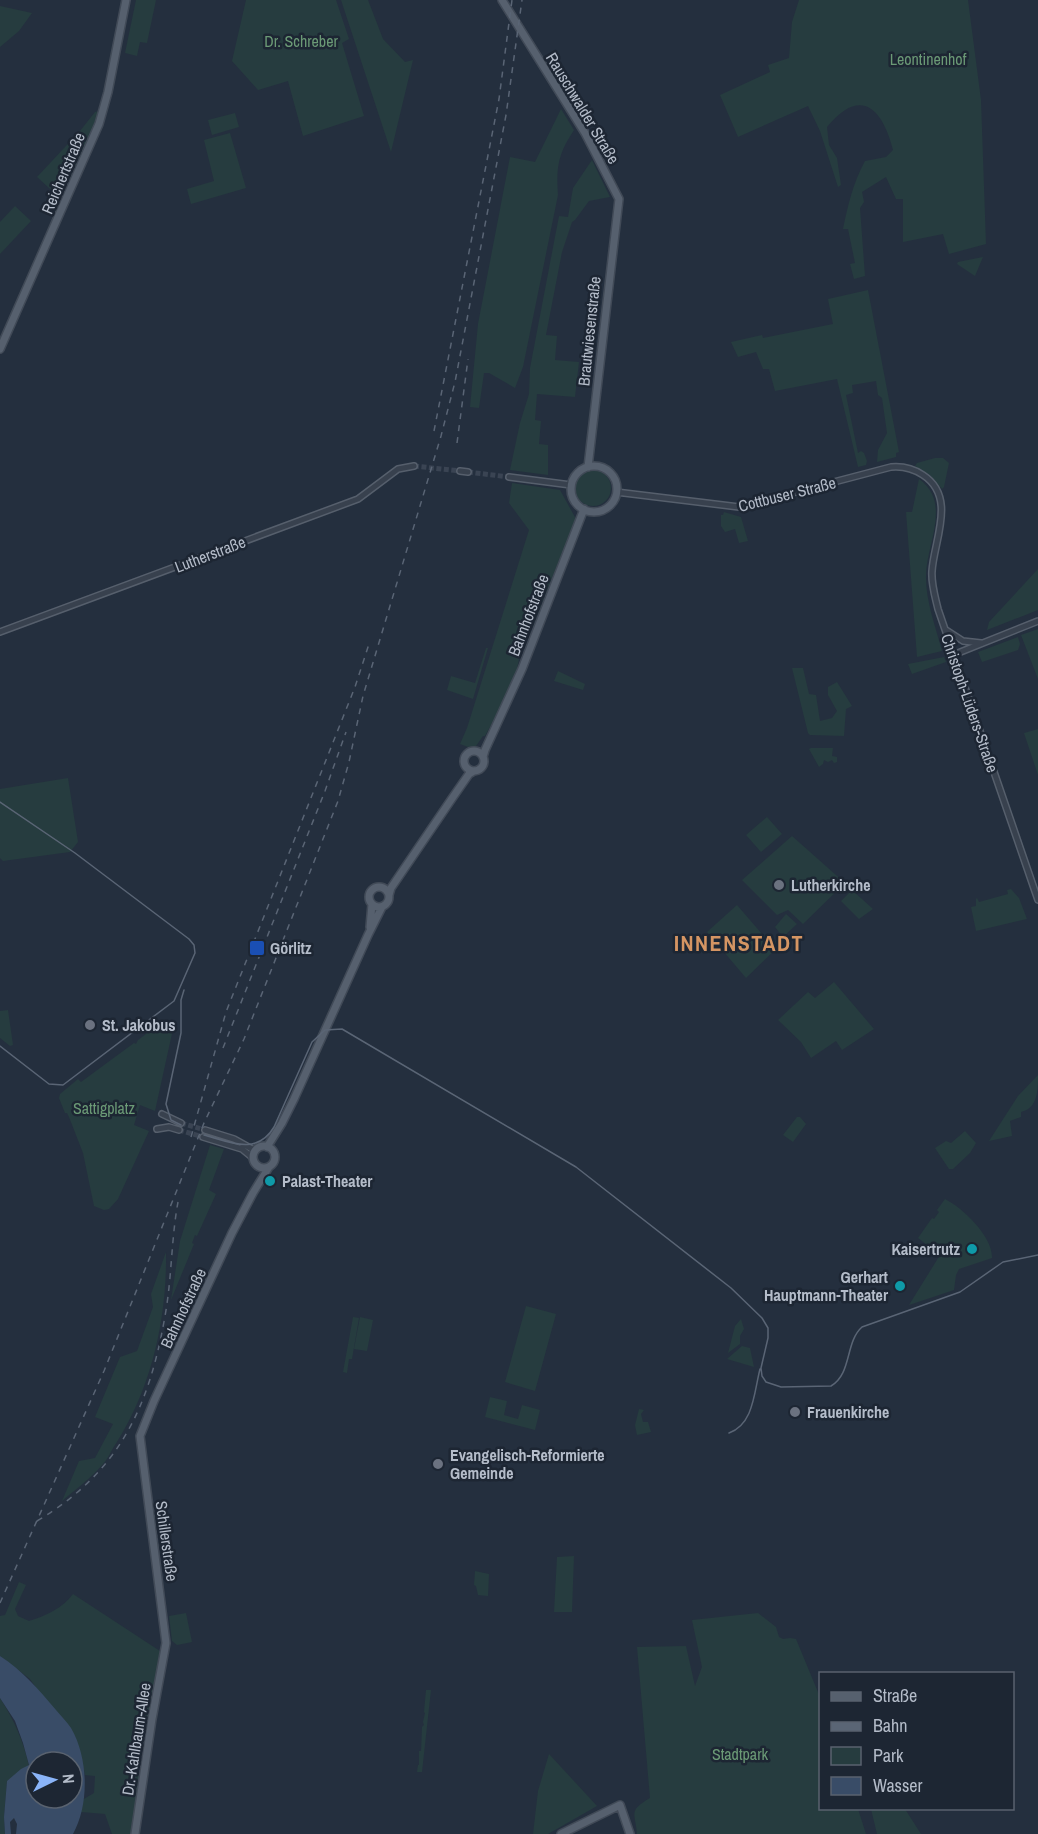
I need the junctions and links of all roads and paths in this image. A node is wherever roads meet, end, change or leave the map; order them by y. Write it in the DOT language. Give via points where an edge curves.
graph roads {
  1 [pos="126,0"];
  2 [pos="502,0"];
  3 [pos="619,199"];
  4 [pos="0,349"];
  5 [pos="414,466"];
  6 [pos="588,467"];
  7 [pos="460,471"];
  8 [pos="468,472"];
  9 [pos="509,477"];
  10 [pos="571,485"];
  11 [pos="616,492"];
  12 [pos="941,501"];
  13 [pos="584,509"];
  14 [pos="1038,621"];
  15 [pos="944,627"];
  16 [pos="0,632"];
  17 [pos="983,643"];
  18 [pos="952,656"];
  19 [pos="495,730"];
  20 [pos="476,751"];
  21 [pos="483,757"];
  22 [pos="465,765"];
  23 [pos="474,771"];
  24 [pos="453,797"];
  25 [pos="406,866"];
  26 [pos="381,887"];
  27 [pos="389,895"];
  28 [pos="1038,900"];
  29 [pos="372,904"];
  30 [pos="382,907"];
  31 [pos="368,935"];
  32 [pos="162,1114"];
  33 [pos="282,1123"];
  34 [pos="158,1129"];
  35 [pos="205,1130"];
  36 [pos="203,1137"];
  37 [pos="267,1147"];
  38 [pos="257,1149"];
  39 [pos="273,1152"];
  40 [pos="255,1161"];
  41 [pos="269,1167"];
  42 [pos="253,1192"];
  43 [pos="140,1436"];
  44 [pos="166,1649"];
  45 [pos="135,1834"];
  46 [pos="561,1834"];
  47 [pos="630,1834"];
  1 -- 4 [label="main road, Reichertstraße" via="99,124"];
  2 -- 3 [label="main road, Rauschwalder Straße" via="585,133"];
  3 -- 6 [label="main road, Brautwiesenstraße"];
  5 -- 16 [label="street, Lutherstraße" via="398,469 358,499"];
  6 -- 10 [label="main road" via="577,473"];
  6 -- 11 [label="main road" via="599,466 608,471"];
  7 -- 8 [label="street"];
  9 -- 10 [label="street"];
  10 -- 13 [label="main road" via="574,499"];
  11 -- 12 [label="street, Cottbuser Straße" via="735,508 896,466 924,475"];
  11 -- 13 [label="main road" via="605,508"];
  12 -- 15 [label="street, Christoph-Lüders-Straße" via="932,575"];
  13 -- 19 [label="main road, Bahnhofstraße"];
  14 -- 17 [label="street"];
  15 -- 17 [label="street" via="958,640"];
  15 -- 18 [label="street, Christoph-Lüders-Straße"];
  17 -- 18 [label="street"];
  18 -- 28 [label="street, Christoph-Lüders-Straße"];
  19 -- 20 [label="main road, Bahnhofstraße"];
  19 -- 21 [label="main road, Bahnhofstraße"];
  20 -- 21 [label="main road"];
  20 -- 22 [label="main road" via="466,754"];
  21 -- 23 [label="main road" via="482,767"];
  22 -- 23 [label="main road"];
  22 -- 24 [label="main road, Bahnhofstraße"];
  23 -- 24 [label="main road, Bahnhofstraße"];
  24 -- 25 [label="main road, Bahnhofstraße"];
  25 -- 26 [label="main road, Bahnhofstraße"];
  25 -- 27 [label="main road, Bahnhofstraße"];
  26 -- 27 [label="main road"];
  26 -- 29 [label="main road, Bahnhofstraße" via="371,892"];
  27 -- 30 [label="main road, Bahnhofstraße"];
  29 -- 30 [label="main road"];
  29 -- 31 [label="main road, Bahnhofstraße"];
  30 -- 31 [label="main road, Bahnhofstraße"];
  31 -- 33 [label="main road, Bahnhofstraße"];
  32 -- 34 [label="street" via="180,1127"];
  33 -- 37 [label="main road, Bahnhofstraße"];
  33 -- 39 [label="main road, Bahnhofstraße"];
  35 -- 38 [label="street"];
  36 -- 40 [label="street" via="242,1149"];
  37 -- 38 [label="main road"];
  37 -- 39 [label="main road"];
  38 -- 40 [label="main road, Bahnhofstraße"];
  39 -- 41 [label="main road, Bahnhofstraße"];
  40 -- 41 [label="main road" via="262,1168"];
  40 -- 42 [label="main road, Bahnhofstraße" via="258,1175"];
  41 -- 42 [label="main road, Bahnhofstraße"];
  42 -- 43 [label="main road, Bahnhofstraße"];
  43 -- 44 [label="main road, Schillerstraße"];
  44 -- 45 [label="main road, Dr.-Kahlbaum-Allee"];
  46 -- 47 [label="main road" via="620,1805"];
}
